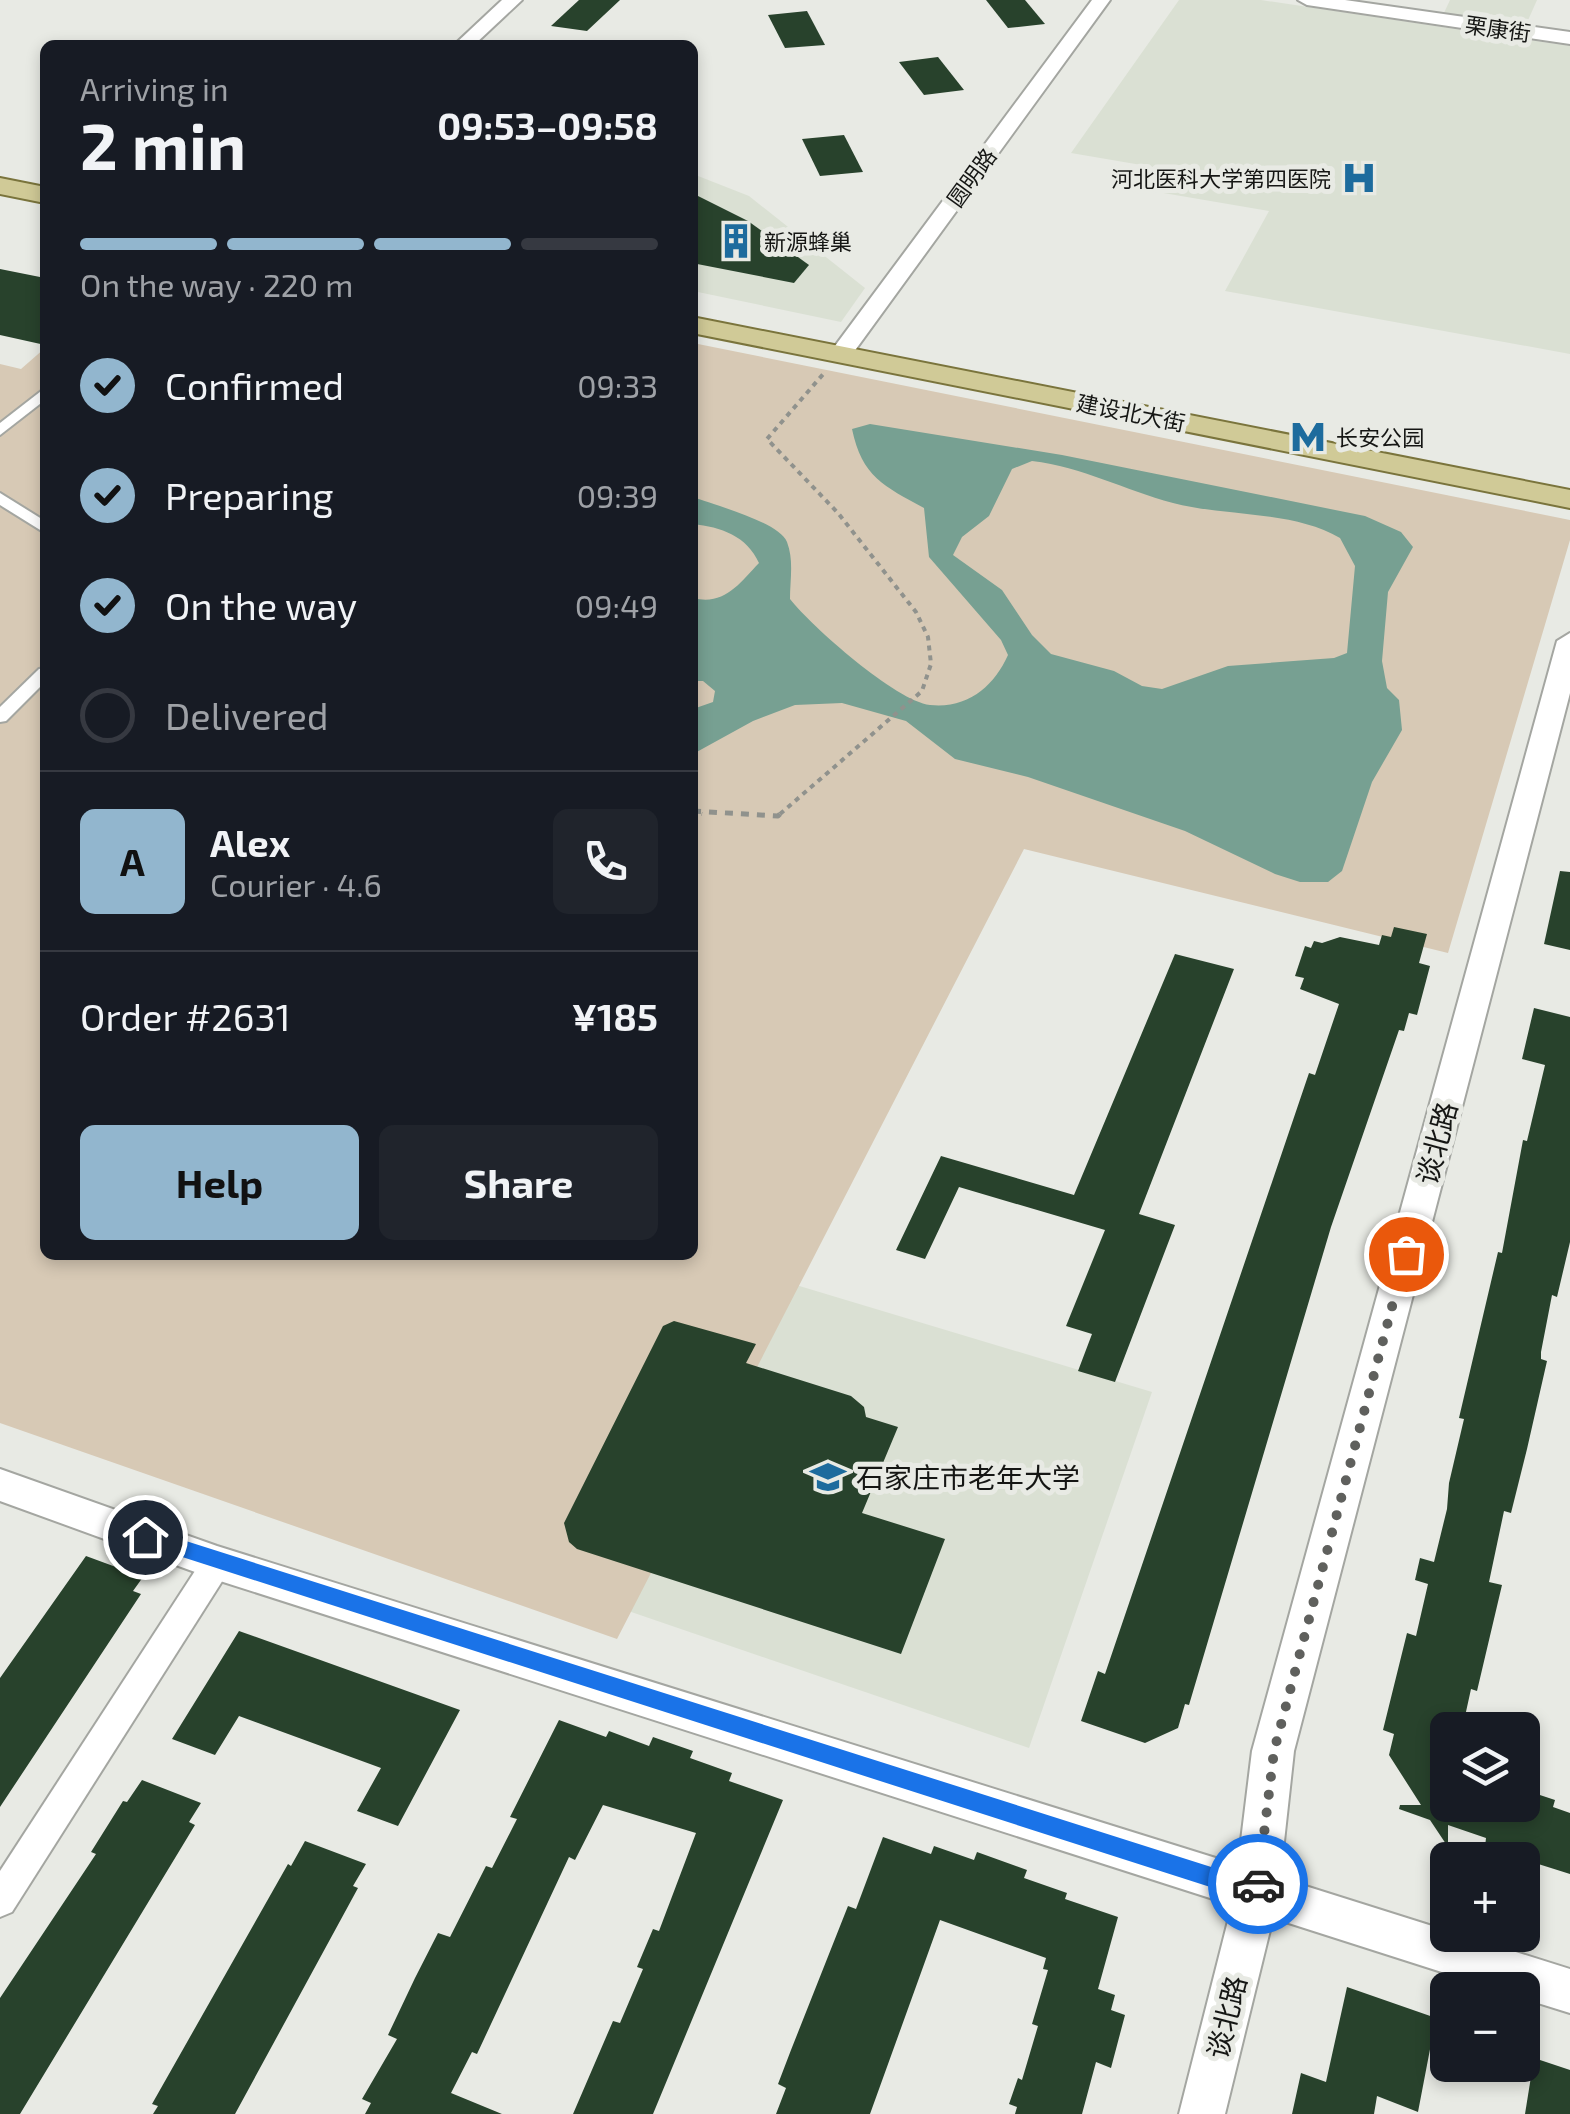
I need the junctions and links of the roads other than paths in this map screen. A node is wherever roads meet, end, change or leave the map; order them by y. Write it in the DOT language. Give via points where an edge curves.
graph roads {
  1 [pos="513,0"];
  2 [pos="1102,0"];
  3 [pos="1307,0"];
  4 [pos="1570,38"];
  5 [pos="469,40"];
  6 [pos="0,171"];
  7 [pos="40,178"];
  8 [pos="0,186"];
  9 [pos="40,194"];
  10 [pos="698,310"];
  11 [pos="698,326"];
  12 [pos="846,347"];
  13 [pos="40,396"];
  14 [pos="0,431"];
  15 [pos="1570,480"];
  16 [pos="0,498"];
  17 [pos="1570,499"];
  18 [pos="40,525"];
  19 [pos="1570,642"];
  20 [pos="40,677"];
  21 [pos="0,717"];
  22 [pos="0,1485"];
  23 [pos="217,1563"];
  24 [pos="1257,1892"];
  25 [pos="0,1901"];
  26 [pos="1570,1991"];
  27 [pos="1202,2114"];
  1 -- 5 [label="street"];
  2 -- 12 [label="street, 圆明路"];
  3 -- 4 [label="street, 栗康街"];
  6 -- 7 [label="main road"];
  8 -- 9 [label="main road"];
  10 -- 12 [label="main road, 建设北大街"];
  11 -- 12 [label="main road, 建设北大街"];
  12 -- 15 [label="main road, 建设北大街"];
  12 -- 17 [label="main road, 建设北大街"];
  13 -- 14 [label="street"];
  16 -- 18 [label="street"];
  19 -- 24 [label="street, 谈北路" via="1274,1751"];
  20 -- 21 [label="street"];
  22 -- 23 [label="street"];
  23 -- 24 [label="street"];
  23 -- 25 [label="street"];
  24 -- 26 [label="street"];
  24 -- 27 [label="street, 谈北路"];
}
